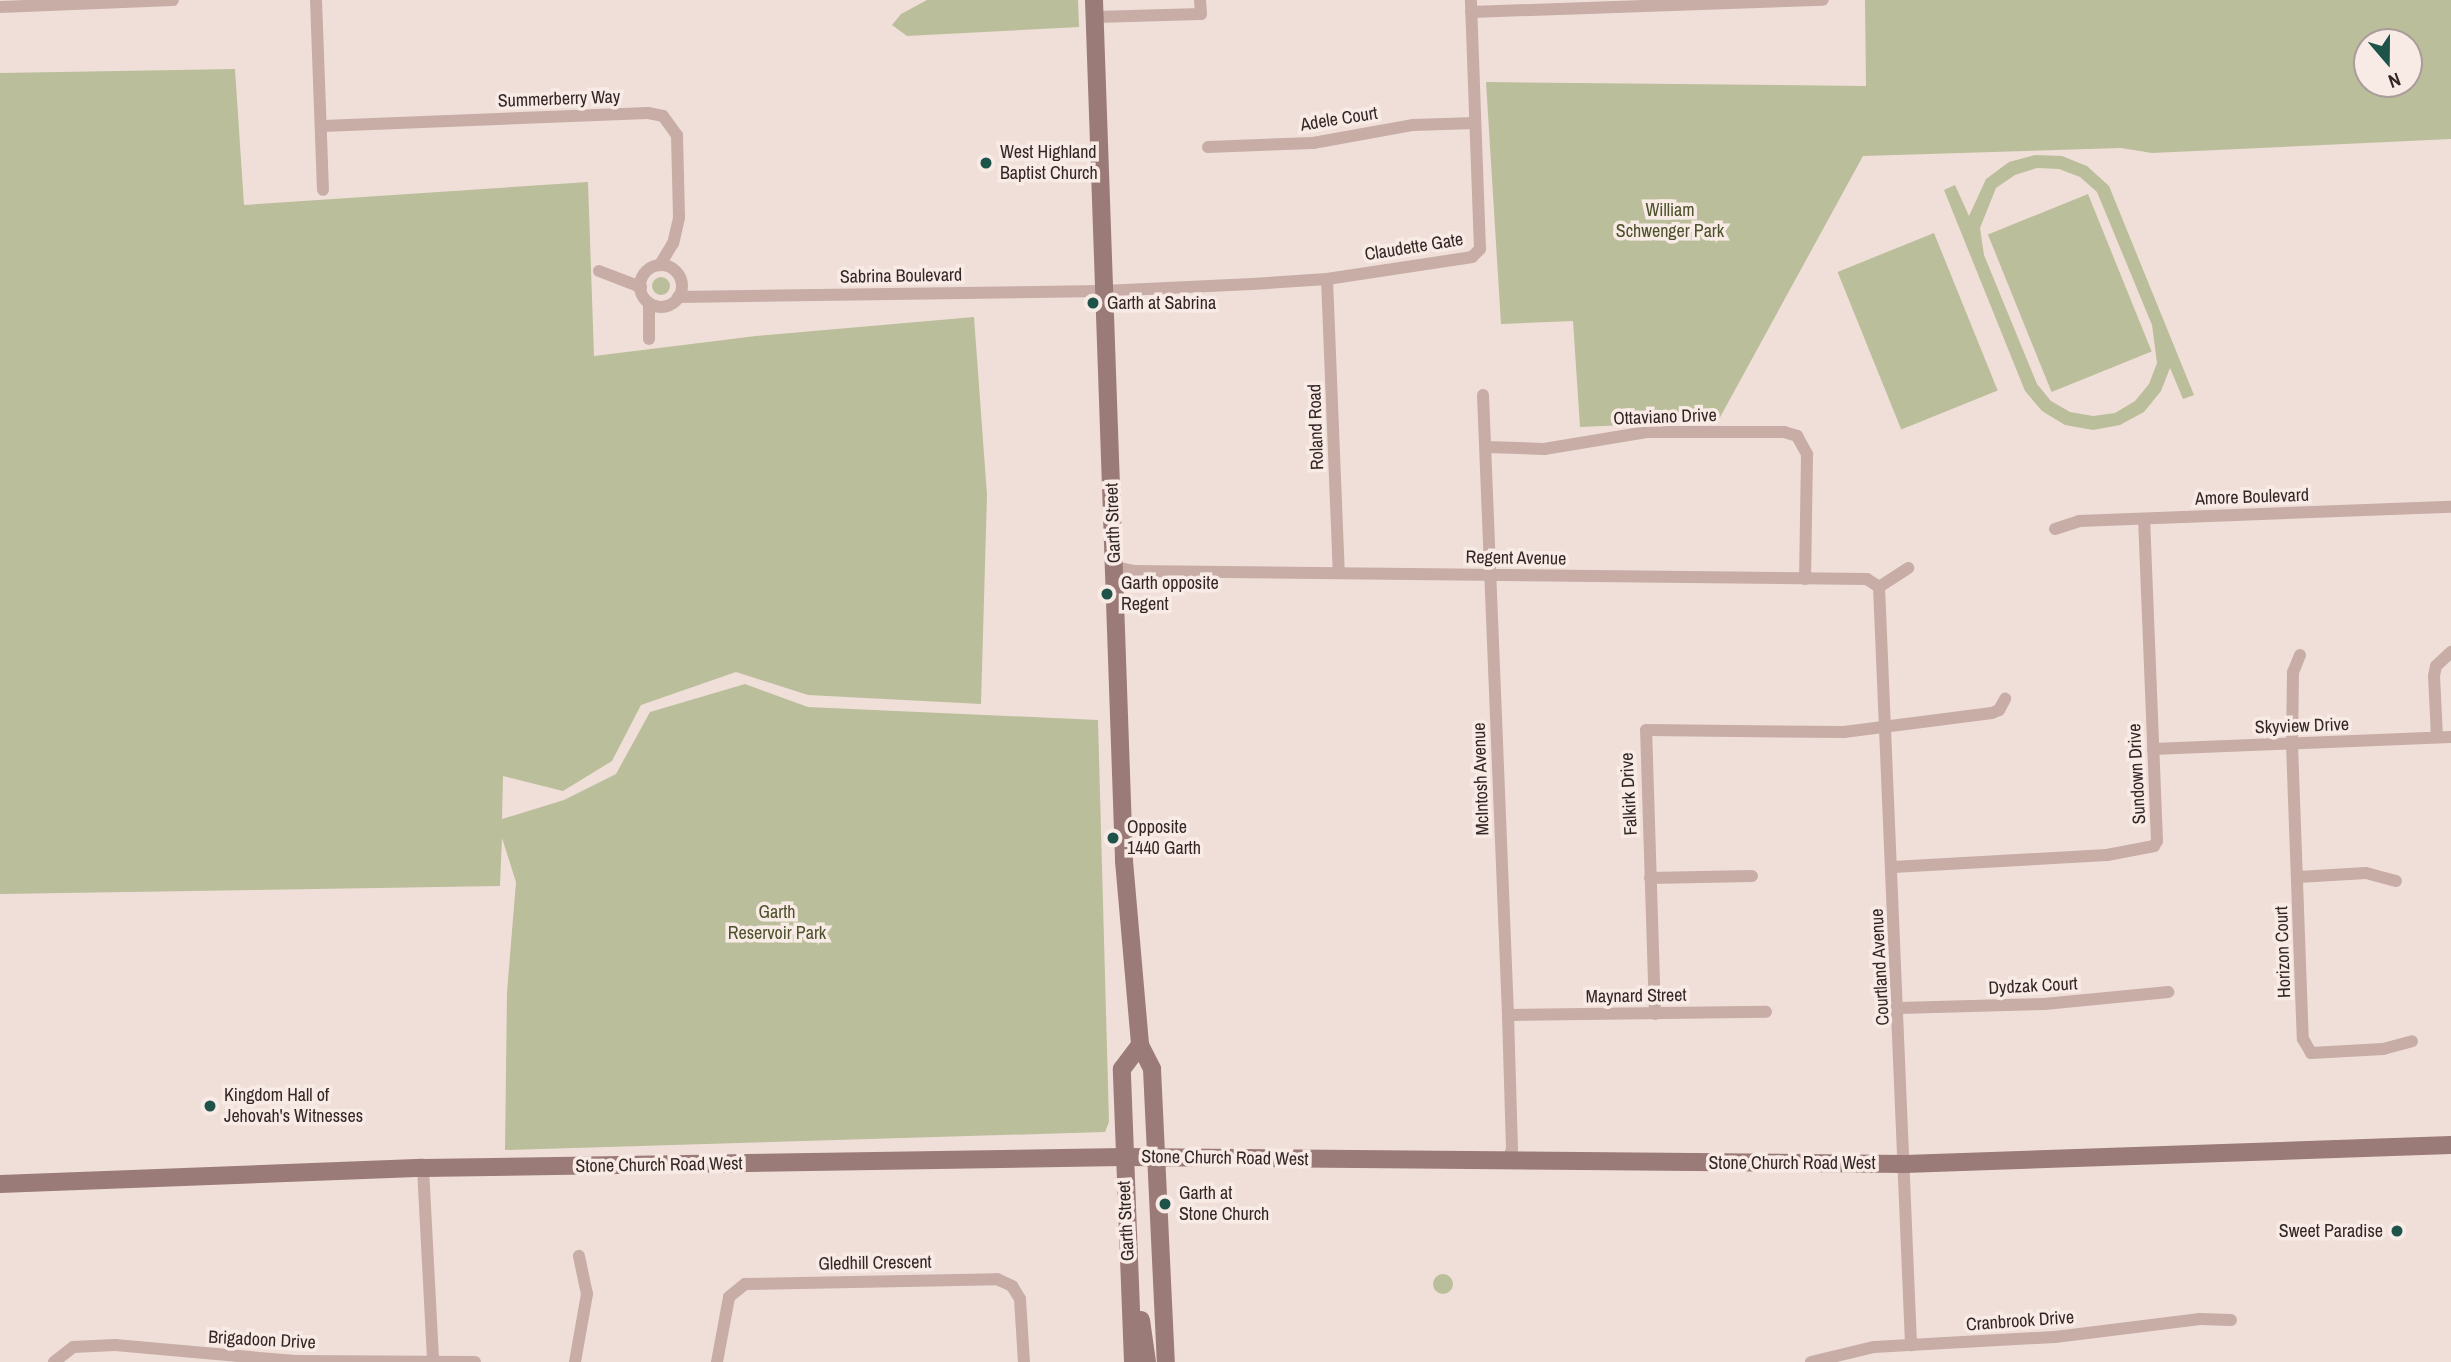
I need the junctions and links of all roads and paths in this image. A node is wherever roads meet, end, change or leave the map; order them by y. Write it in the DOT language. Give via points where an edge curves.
graph roads {
  1 [pos="173,0"];
  2 [pos="316,0"];
  3 [pos="1200,0"];
  4 [pos="1824,0"];
  5 [pos="51,3"];
  6 [pos="1471,6"];
  7 [pos="0,7"];
  8 [pos="1095,9"];
  9 [pos="1475,123"];
  10 [pos="323,126"];
  11 [pos="1208,147"];
  12 [pos="323,190"];
  13 [pos="673,243"];
  14 [pos="660,265"];
  15 [pos="599,271"];
  16 [pos="675,271"];
  17 [pos="1327,279"];
  18 [pos="642,281"];
  19 [pos="682,284"];
  20 [pos="1103,291"];
  21 [pos="700,295"];
  22 [pos="678,297"];
  23 [pos="649,303"];
  24 [pos="664,306"];
  25 [pos="652,321"];
  26 [pos="649,339"];
  27 [pos="1483,395"];
  28 [pos="1487,447"];
  29 [pos="2451,507"];
  30 [pos="2144,519"];
  31 [pos="2055,529"];
  32 [pos="1115,567"];
  33 [pos="1908,568"];
  34 [pos="1339,573"];
  35 [pos="1491,575"];
  36 [pos="1805,579"];
  37 [pos="1878,587"];
  38 [pos="2451,652"];
  39 [pos="2300,655"];
  40 [pos="2005,699"];
  41 [pos="1887,728"];
  42 [pos="2437,737"];
  43 [pos="2451,737"];
  44 [pos="2292,745"];
  45 [pos="2153,749"];
  46 [pos="1893,867"];
  47 [pos="1752,876"];
  48 [pos="2298,877"];
  49 [pos="1650,878"];
  50 [pos="2396,881"];
  51 [pos="2168,992"];
  52 [pos="1899,1008"];
  53 [pos="1766,1012"];
  54 [pos="1654,1014"];
  55 [pos="1508,1015"];
  56 [pos="2412,1041"];
  57 [pos="1140,1045"];
  58 [pos="2451,1145"];
  59 [pos="1123,1157"];
  60 [pos="1155,1158"];
  61 [pos="1508,1160"];
  62 [pos="1905,1164"];
  63 [pos="422,1168"];
  64 [pos="0,1184"];
  65 [pos="1128,1244"];
  66 [pos="579,1256"];
  67 [pos="2231,1320"];
  68 [pos="1911,1345"];
  69 [pos="433,1360"];
  70 [pos="54,1362"];
  71 [pos="475,1362"];
  72 [pos="575,1362"];
  73 [pos="717,1362"];
  74 [pos="1024,1362"];
  75 [pos="1133,1362"];
  76 [pos="1147,1362"];
  77 [pos="1166,1362"];
  78 [pos="1811,1362"];
  1 -- 5 [label="street"];
  2 -- 10 [label="street"];
  3 -- 8 [label="street" via="1200,14"];
  4 -- 6 [label="street"];
  5 -- 7 [label="street"];
  6 -- 9 [label="street, Claudette Gate"];
  8 -- 20 [label="main road, Garth Street"];
  9 -- 11 [label="street, Adele Court" via="1413,125 1313,144"];
  9 -- 17 [label="street, Claudette Gate" via="1478,253"];
  10 -- 12 [label="street"];
  10 -- 13 [label="street, Summerberry Way" via="656,114 670,121 677,135 679,218"];
  13 -- 14 [label="street, Summerberry Way"];
  13 -- 16 [label="street, Summerberry Way"];
  14 -- 16 [label="street"];
  14 -- 18 [label="street"];
  15 -- 18 [label="street"];
  16 -- 19 [label="street"];
  17 -- 20 [label="street, Claudette Gate"];
  17 -- 34 [label="street, Roland Road"];
  18 -- 23 [label="street"];
  19 -- 21 [label="street"];
  19 -- 22 [label="street"];
  20 -- 21 [label="street, Sabrina Boulevard"];
  20 -- 32 [label="main road, Garth Street"];
  21 -- 22 [label="street, Sabrina Boulevard"];
  22 -- 24 [label="street"];
  23 -- 24 [label="street"];
  23 -- 25 [label="street"];
  24 -- 25 [label="street"];
  25 -- 26 [label="street"];
  27 -- 28 [label="street, McIntosh Avenue"];
  28 -- 35 [label="street, McIntosh Avenue"];
  28 -- 36 [label="street, Ottaviano Drive" via="1544,449 1647,432 1784,432 1801,440 1807,454"];
  29 -- 30 [label="street, Amore Boulevard"];
  30 -- 31 [label="street, Amore Boulevard" via="2072,521"];
  30 -- 45 [label="street, Sundown Drive"];
  32 -- 34 [label="street, Regent Avenue"];
  32 -- 57 [label="main road, Garth Street" via="1124,861"];
  33 -- 37 [label="street"];
  34 -- 35 [label="street, Regent Avenue"];
  35 -- 36 [label="street, Regent Avenue"];
  35 -- 55 [label="street, McIntosh Avenue"];
  36 -- 37 [label="street, Regent Avenue" via="1867,579"];
  37 -- 41 [label="street, Courtland Avenue"];
  38 -- 42 [label="street" via="2435,666"];
  39 -- 44 [label="street, Horizon Court" via="2293,672"];
  40 -- 41 [label="street" via="1992,713"];
  41 -- 46 [label="street, Courtland Avenue"];
  41 -- 49 [label="street, Falkirk Drive" via="1844,732 1646,730"];
  42 -- 43 [label="street, Skyview Drive"];
  42 -- 44 [label="street, Skyview Drive"];
  44 -- 45 [label="street, Skyview Drive"];
  44 -- 48 [label="street, Horizon Court"];
  45 -- 46 [label="street, Sundown Drive" via="2159,836 2154,846 2107,855"];
  46 -- 52 [label="street, Courtland Avenue"];
  47 -- 49 [label="street"];
  48 -- 50 [label="street" via="2366,873"];
  48 -- 56 [label="street, Horizon Court" via="2306,1050 2383,1049"];
  49 -- 54 [label="street, Falkirk Drive"];
  51 -- 52 [label="street, Dydzak Court" via="2044,1004"];
  52 -- 62 [label="street, Courtland Avenue"];
  53 -- 54 [label="street, Maynard Street"];
  54 -- 55 [label="street, Maynard Street"];
  55 -- 61 [label="street, McIntosh Avenue" via="1512,1149"];
  57 -- 59 [label="main road, Garth Street" via="1122,1069"];
  57 -- 60 [label="main road, Garth Street" via="1152,1069"];
  58 -- 62 [label="main road, Stone Church Road West"];
  59 -- 60 [label="main road, Stone Church Road West"];
  59 -- 63 [label="main road, Stone Church Road West"];
  59 -- 65 [label="main road, Garth Street"];
  60 -- 61 [label="main road, Stone Church Road West"];
  60 -- 77 [label="main road, Garth Street"];
  61 -- 62 [label="main road, Stone Church Road West"];
  62 -- 68 [label="street, Courtland Avenue"];
  63 -- 64 [label="main road, Stone Church Road West"];
  63 -- 69 [label="street"];
  65 -- 75 [label="main road, Garth Street"];
  65 -- 76 [label="main road"];
  66 -- 72 [label="street" via="587,1294"];
  67 -- 68 [label="street, Cranbrook Drive" via="2200,1319 2055,1338"];
  68 -- 78 [label="street, Cranbrook Drive" via="1840,1352"];
  69 -- 70 [label="street, Brigadoon Drive" via="295,1361 115,1345 73,1348"];
  69 -- 71 [label="street, Brigadoon Drive"];
  73 -- 74 [label="street, Gledhill Crescent" via="729,1297 745,1284 997,1279 1012,1286 1020,1299"];
}
